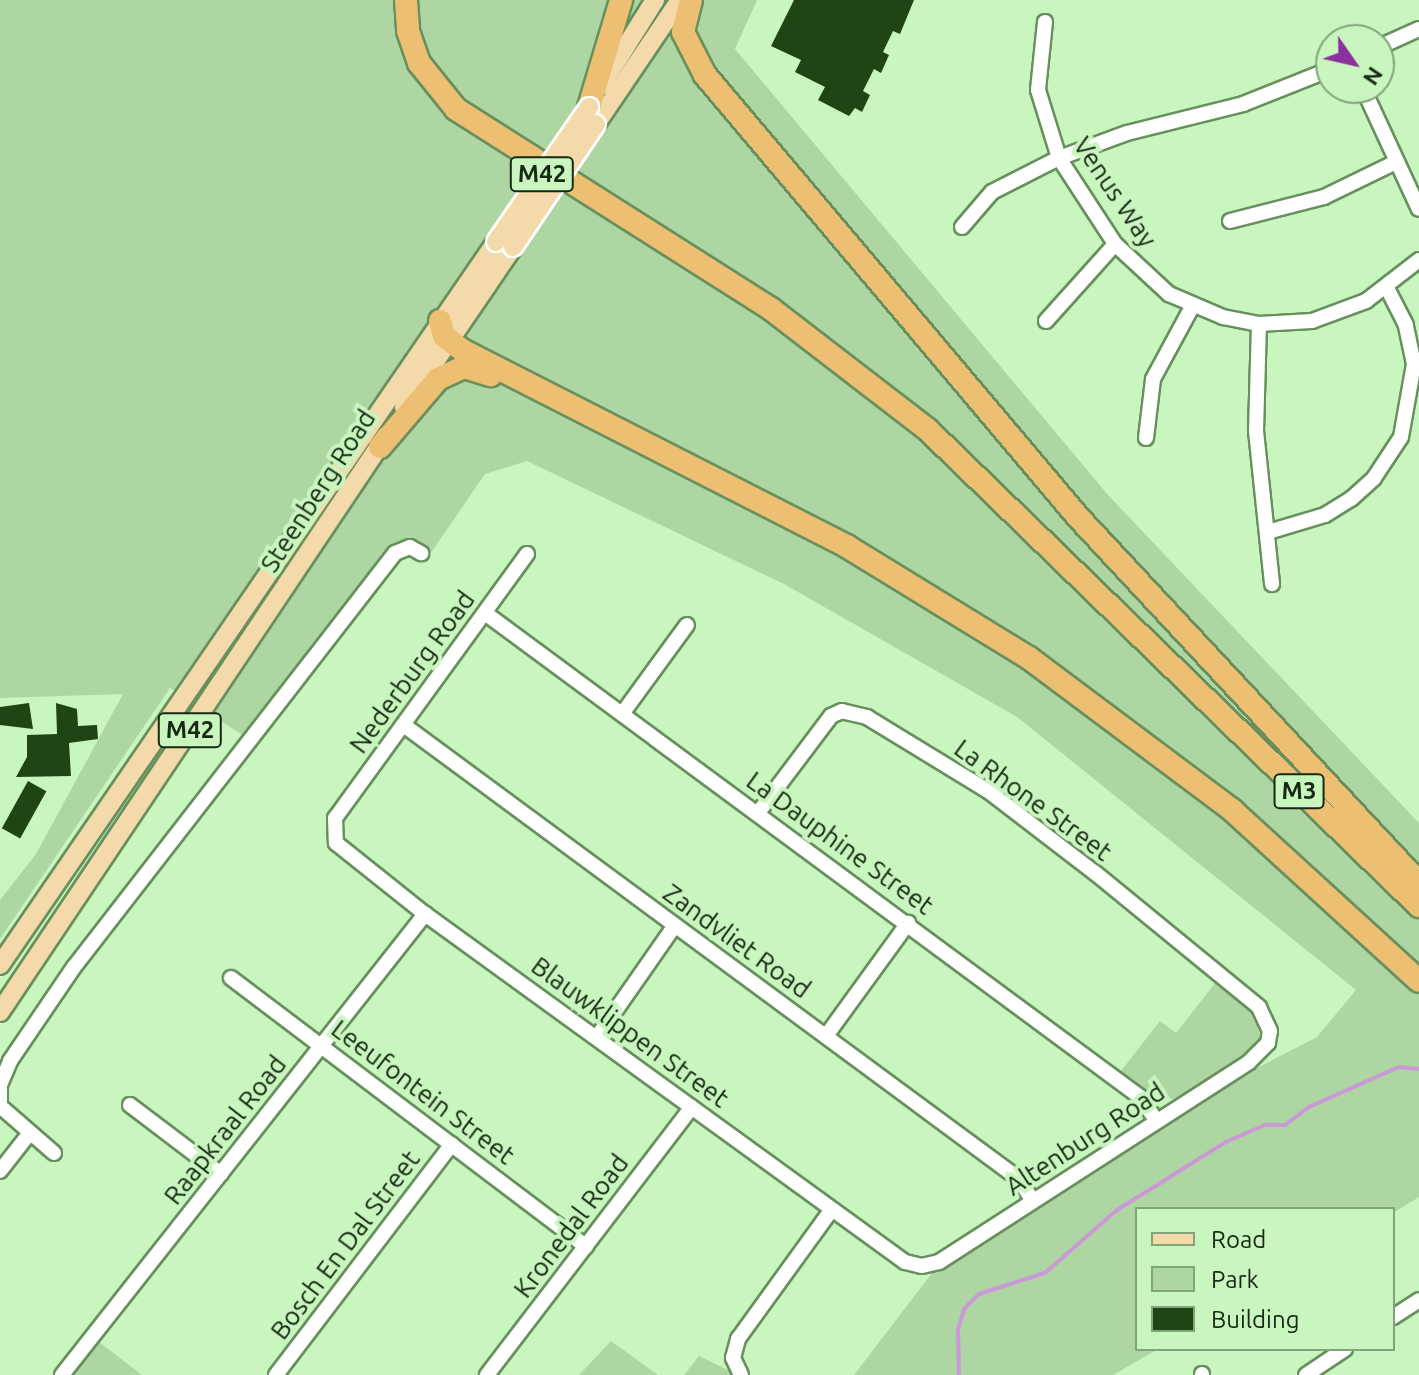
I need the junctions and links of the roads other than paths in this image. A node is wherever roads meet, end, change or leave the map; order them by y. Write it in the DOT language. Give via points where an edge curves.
graph roads {
  1 [pos="406,0"];
  2 [pos="621,0"];
  3 [pos="655,0"];
  4 [pos="680,0"];
  5 [pos="691,0"];
  6 [pos="1045,22"];
  7 [pos="1419,29"];
  8 [pos="1395,40"];
  9 [pos="1315,75"];
  10 [pos="1370,104"];
  11 [pos="592,115"];
  12 [pos="1059,158"];
  13 [pos="1396,162"];
  14 [pos="1419,209"];
  15 [pos="1230,221"];
  16 [pos="962,227"];
  17 [pos="1115,244"];
  18 [pos="1419,260"];
  19 [pos="1387,288"];
  20 [pos="1192,307"];
  21 [pos="1046,321"];
  22 [pos="1259,324"];
  23 [pos="444,331"];
  24 [pos="545,394"];
  25 [pos="1146,438"];
  26 [pos="380,447"];
  27 [pos="1268,532"];
  28 [pos="421,553"];
  29 [pos="527,554"];
  30 [pos="1272,584"];
  31 [pos="485,613"];
  32 [pos="687,625"];
  33 [pos="622,714"];
  34 [pos="405,726"];
  35 [pos="758,813"];
  36 [pos="335,818"];
  37 [pos="1419,883"];
  38 [pos="1419,906"];
  39 [pos="425,914"];
  40 [pos="908,923"];
  41 [pos="675,925"];
  42 [pos="0,965"];
  43 [pos="231,978"];
  44 [pos="1419,981"];
  45 [pos="0,1012"];
  46 [pos="826,1036"];
  47 [pos="597,1037"];
  48 [pos="1268,1043"];
  49 [pos="322,1045"];
  50 [pos="0,1085"];
  51 [pos="130,1105"];
  52 [pos="692,1107"];
  53 [pos="1157,1121"];
  54 [pos="29,1134"];
  55 [pos="452,1144"];
  56 [pos="54,1153"];
  57 [pos="0,1171"];
  58 [pos="221,1174"];
  59 [pos="1033,1201"];
  60 [pos="832,1209"];
  61 [pos="586,1246"];
  62 [pos="922,1266"];
  63 [pos="1419,1300"];
  64 [pos="1395,1316"];
  65 [pos="1342,1351"];
  66 [pos="62,1375"];
  67 [pos="276,1375"];
  68 [pos="487,1375"];
  69 [pos="741,1375"];
  70 [pos="1306,1375"];
  1 -- 38 [label="highway, M3" via="408,31 419,63 456,109 839,357 928,430"];
  2 -- 11 [label="highway"];
  3 -- 11 [label="main road, Steenberg Road / M42"];
  4 -- 11 [label="main road, Steenberg Road / M42"];
  5 -- 37 [label="highway" via="683,32 705,75 1078,517"];
  6 -- 12 [label="street, Venus Way" via="1038,90"];
  7 -- 8 [label="street"];
  9 -- 12 [label="street" via="1254,100 1127,133"];
  10 -- 13 [label="street"];
  11 -- 23 [label="main road, Steenberg Road / M42, bridge"];
  12 -- 16 [label="street" via="1003,184"];
  12 -- 17 [label="street, Venus Way"];
  13 -- 14 [label="street"];
  13 -- 15 [label="street" via="1324,197"];
  17 -- 20 [label="street, Venus Way" via="1146,277"];
  17 -- 21 [label="street"];
  18 -- 19 [label="street, Venus Way"];
  19 -- 22 [label="street, Venus Way" via="1323,318"];
  19 -- 27 [label="street" via="1406,325 1414,364 1401,437 1374,478 1351,499 1325,515"];
  20 -- 22 [label="street, Venus Way"];
  20 -- 25 [label="street" via="1153,379"];
  22 -- 27 [label="street" via="1256,431"];
  23 -- 24 [label="highway"];
  23 -- 26 [label="main road, Steenberg Road / M42"];
  23 -- 42 [label="main road, Steenberg Road / M42"];
  24 -- 26 [label="highway" via="479,370 454,369 423,392"];
  24 -- 44 [label="highway" via="848,547 1029,658 1232,810"];
  26 -- 45 [label="main road, Steenberg Road / M42"];
  27 -- 30 [label="street"];
  28 -- 50 [label="street" via="410,547 395,553 74,967 10,1061"];
  29 -- 31 [label="street, Nederburg Road"];
  31 -- 33 [label="street, La Dauphine Street"];
  31 -- 34 [label="street, Nederburg Road"];
  32 -- 33 [label="street"];
  33 -- 35 [label="street, La Dauphine Street"];
  34 -- 36 [label="street, Nederburg Road"];
  34 -- 41 [label="street, Zandvliet Road"];
  35 -- 40 [label="street, La Dauphine Street"];
  35 -- 48 [label="street, La Rhone Street" via="831,716 842,711 867,717 988,791 1259,1007 1270,1031"];
  36 -- 39 [label="street, Blauwklippen Street" via="332,831 344,853"];
  39 -- 47 [label="street, Blauwklippen Street"];
  39 -- 49 [label="street, Raapkraal Road"];
  40 -- 46 [label="street"];
  40 -- 53 [label="street, La Dauphine Street" via="1140,1097"];
  41 -- 46 [label="street, Zandvliet Road"];
  41 -- 47 [label="street"];
  43 -- 49 [label="street, Leeufontein Street"];
  46 -- 59 [label="street, Zandvliet Road" via="1019,1179"];
  47 -- 52 [label="street, Blauwklippen Street"];
  48 -- 53 [label="street, Altenburg Road" via="1249,1062"];
  49 -- 55 [label="street, Leeufontein Street"];
  49 -- 58 [label="street, Raapkraal Road"];
  50 -- 54 [label="street" via="0,1106"];
  51 -- 58 [label="street"];
  52 -- 60 [label="street, Blauwklippen Street"];
  52 -- 61 [label="street, Kronedal Road"];
  53 -- 59 [label="street, Altenburg Road"];
  54 -- 56 [label="street"];
  54 -- 57 [label="street"];
  55 -- 61 [label="street, Leeufontein Street"];
  55 -- 67 [label="street, Bosch En Dal Street"];
  58 -- 66 [label="street, Raapkraal Road"];
  59 -- 62 [label="street, Altenburg Road" via="939,1262"];
  60 -- 62 [label="street, Blauwklippen Street" via="905,1262"];
  60 -- 69 [label="street" via="738,1339 733,1358"];
  61 -- 68 [label="street, Kronedal Road"];
  63 -- 64 [label="street"];
  65 -- 70 [label="street"];
}
